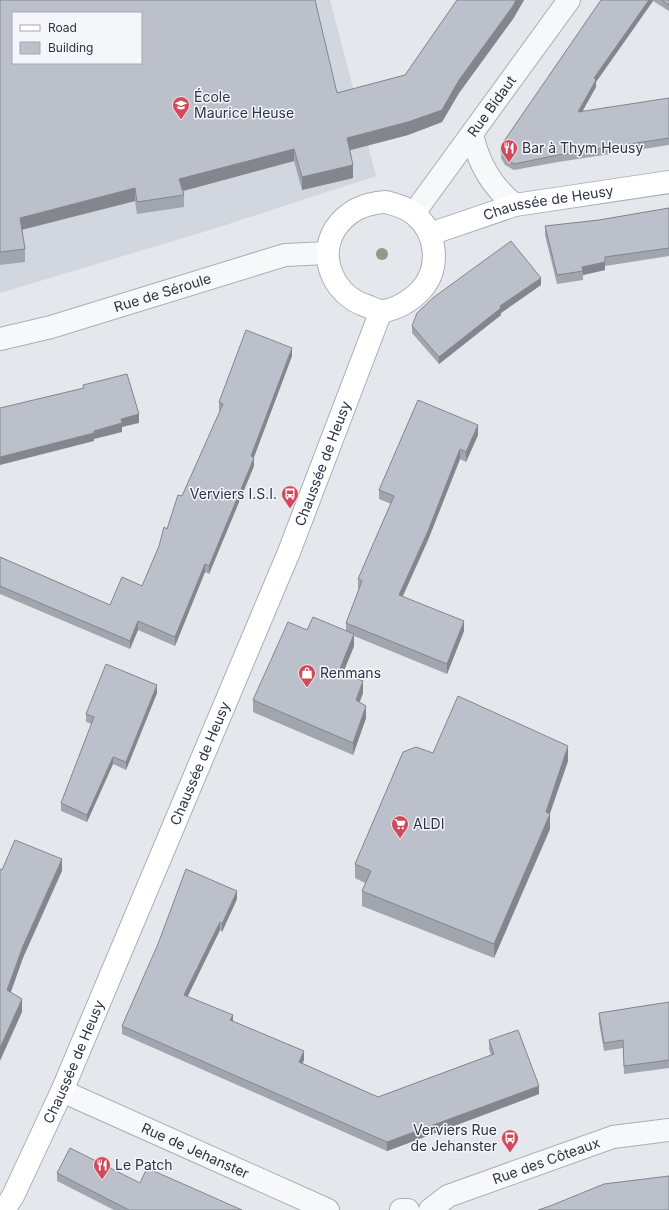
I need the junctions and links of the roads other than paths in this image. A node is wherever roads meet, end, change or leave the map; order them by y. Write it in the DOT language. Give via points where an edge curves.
graph roads {
  1 [pos="569,0"];
  2 [pos="472,134"];
  3 [pos="669,182"];
  4 [pos="515,205"];
  5 [pos="414,213"];
  6 [pos="430,234"];
  7 [pos="327,253"];
  8 [pos="381,311"];
  9 [pos="0,339"];
  10 [pos="62,1090"];
  11 [pos="669,1130"];
  12 [pos="4,1210"];
  13 [pos="328,1210"];
  14 [pos="401,1210"];
  15 [pos="408,1210"];
  16 [pos="430,1210"];
  1 -- 2 [label="street, Rue Bidaut"];
  2 -- 4 [label="street" via="476,152 485,170 501,194"];
  2 -- 5 [label="street, Rue Bidaut"];
  3 -- 4 [label="main road, Chaussée de Heusy"];
  4 -- 6 [label="main road, Chaussée de Heusy"];
  5 -- 6 [label="main road"];
  5 -- 7 [label="main road" via="386,202 369,203 353,210 341,221 332,235"];
  6 -- 8 [label="main road" via="434,246 434,265 426,284 413,298"];
  7 -- 8 [label="main road" via="330,272 341,290 357,303"];
  7 -- 9 [label="street, Rue de Séroule" via="284,255 51,327"];
  8 -- 10 [label="main road, Chaussée de Heusy" via="289,552"];
  10 -- 12 [label="main road, Chaussée de Heusy" via="13,1196"];
  10 -- 13 [label="street, Rue de Jehanster"];
  11 -- 16 [label="street, Rue des Côteaux" via="613,1137 448,1196"];
  14 -- 15 [label="street"];
}
